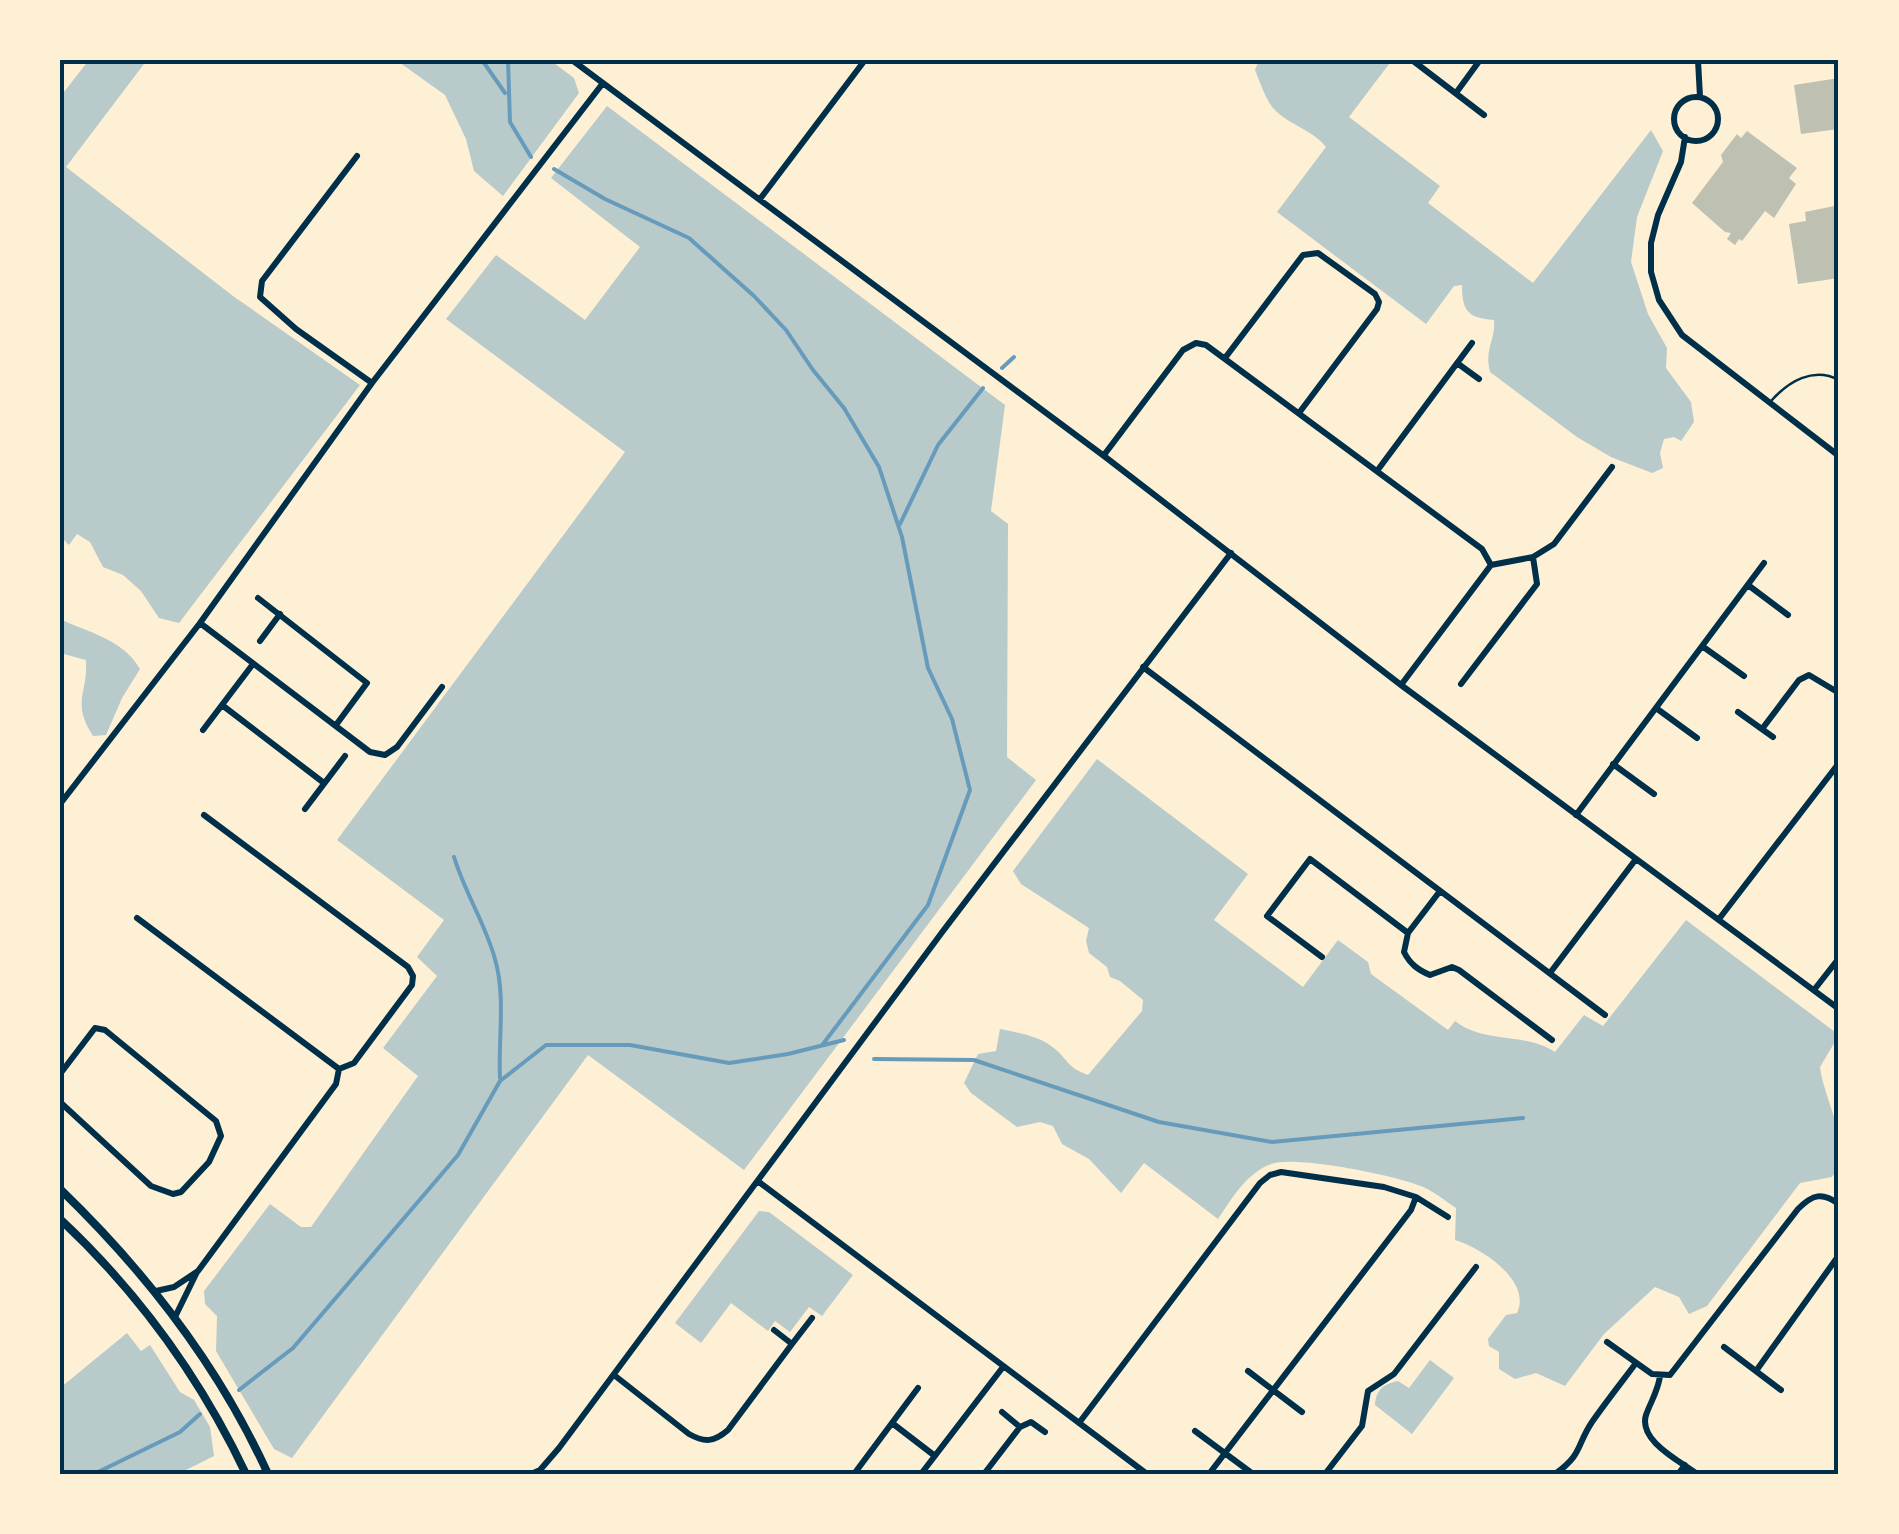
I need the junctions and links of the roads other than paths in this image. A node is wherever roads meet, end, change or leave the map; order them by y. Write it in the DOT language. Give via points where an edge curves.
graph roads {
  1 [pos="572,60"];
  2 [pos="865,60"];
  3 [pos="1412,60"];
  4 [pos="1480,60"];
  5 [pos="1698,60"];
  6 [pos="603,83"];
  7 [pos="1456,93"];
  8 [pos="1700,98"];
  9 [pos="1484,114"];
  10 [pos="1684,138"];
  11 [pos="356,156"];
  12 [pos="760,199"];
  13 [pos="1472,343"];
  14 [pos="1225,358"];
  15 [pos="1457,363"];
  16 [pos="1479,379"];
  17 [pos="1839,380"];
  18 [pos="372,383"];
  19 [pos="1770,402"];
  20 [pos="1299,413"];
  21 [pos="1104,456"];
  22 [pos="1839,456"];
  23 [pos="1612,468"];
  24 [pos="1376,471"];
  25 [pos="1231,553"];
  26 [pos="1532,556"];
  27 [pos="1764,563"];
  28 [pos="1491,566"];
  29 [pos="1748,585"];
  30 [pos="258,598"];
  31 [pos="280,614"];
  32 [pos="1788,615"];
  33 [pos="200,624"];
  34 [pos="260,641"];
  35 [pos="1702,646"];
  36 [pos="252,664"];
  37 [pos="1143,667"];
  38 [pos="1744,676"];
  39 [pos="1461,684"];
  40 [pos="1401,686"];
  41 [pos="442,687"];
  42 [pos="1839,693"];
  43 [pos="222,705"];
  44 [pos="1656,708"];
  45 [pos="1738,712"];
  46 [pos="336,726"];
  47 [pos="1762,729"];
  48 [pos="203,730"];
  49 [pos="1773,737"];
  50 [pos="1697,738"];
  51 [pos="346,756"];
  52 [pos="1839,763"];
  53 [pos="1614,764"];
  54 [pos="324,783"];
  55 [pos="1654,794"];
  56 [pos="60,804"];
  57 [pos="305,808"];
  58 [pos="1576,814"];
  59 [pos="204,815"];
  60 [pos="1636,859"];
  61 [pos="1440,891"];
  62 [pos="137,918"];
  63 [pos="1719,919"];
  64 [pos="1408,932"];
  65 [pos="1322,957"];
  66 [pos="1839,958"];
  67 [pos="1550,974"];
  68 [pos="1814,990"];
  69 [pos="1839,1009"];
  70 [pos="1605,1015"];
  71 [pos="1552,1040"];
  72 [pos="338,1069"];
  73 [pos="60,1074"];
  74 [pos="60,1102"];
  75 [pos="759,1182"];
  76 [pos="60,1189"];
  77 [pos="1416,1197"];
  78 [pos="1839,1204"];
  79 [pos="1448,1217"];
  80 [pos="60,1219"];
  81 [pos="1839,1255"];
  82 [pos="1476,1267"];
  83 [pos="198,1271"];
  84 [pos="156,1291"];
  85 [pos="175,1317"];
  86 [pos="812,1318"];
  87 [pos="774,1330"];
  88 [pos="1607,1342"];
  89 [pos="792,1344"];
  90 [pos="1724,1347"];
  91 [pos="1636,1363"];
  92 [pos="1004,1367"];
  93 [pos="1248,1371"];
  94 [pos="1756,1371"];
  95 [pos="614,1375"];
  96 [pos="1660,1376"];
  97 [pos="918,1388"];
  98 [pos="1272,1390"];
  99 [pos="1781,1390"];
  100 [pos="1002,1412"];
  101 [pos="1302,1412"];
  102 [pos="892,1423"];
  103 [pos="1078,1423"];
  104 [pos="1020,1427"];
  105 [pos="1195,1431"];
  106 [pos="1045,1432"];
  107 [pos="1225,1452"];
  108 [pos="935,1456"];
  109 [pos="1685,1465"];
  110 [pos="246,1474"];
  111 [pos="268,1474"];
  112 [pos="531,1474"];
  113 [pos="854,1474"];
  114 [pos="921,1474"];
  115 [pos="984,1474"];
  116 [pos="1147,1474"];
  117 [pos="1208,1474"];
  118 [pos="1254,1474"];
  119 [pos="1325,1474"];
  120 [pos="1554,1474"];
  121 [pos="1678,1474"];
  122 [pos="1697,1474"];
  1 -- 6 [label="street"];
  2 -- 12 [label="street"];
  3 -- 7 [label="street"];
  4 -- 7 [label="street"];
  5 -- 8 [label="street"];
  6 -- 12 [label="street"];
  6 -- 18 [label="street"];
  7 -- 9 [label="street"];
  8 -- 10 [label="street" via="1686,99 1674,114"];
  8 -- 10 [label="street" via="1712,104 1717,124 1704,139"];
  10 -- 19 [label="street" via="1653,229 1654,285 1682,335"];
  11 -- 18 [label="street" via="262,281 260,297"];
  12 -- 21 [label="street"];
  13 -- 15 [label="street"];
  14 -- 20 [label="street"];
  14 -- 20 [label="street" via="1309,252 1375,294 1377,308"];
  14 -- 21 [label="street" via="1206,344 1183,350"];
  15 -- 16 [label="street"];
  15 -- 24 [label="street"];
  17 -- 19 [label="lane" via="1808,375"];
  18 -- 33 [label="street"];
  19 -- 22 [label="street"];
  20 -- 24 [label="street"];
  21 -- 25 [label="street"];
  23 -- 26 [label="street" via="1554,544"];
  24 -- 28 [label="street" via="1482,549"];
  25 -- 37 [label="street"];
  25 -- 40 [label="street"];
  26 -- 28 [label="street"];
  26 -- 39 [label="street" via="1537,584"];
  27 -- 29 [label="street"];
  28 -- 40 [label="street"];
  29 -- 32 [label="street"];
  29 -- 35 [label="street"];
  30 -- 31 [label="street"];
  31 -- 34 [label="street"];
  31 -- 46 [label="street" via="368,684"];
  33 -- 36 [label="street"];
  33 -- 56 [label="street"];
  35 -- 38 [label="street"];
  35 -- 44 [label="street"];
  36 -- 43 [label="street"];
  36 -- 46 [label="street"];
  37 -- 61 [label="street"];
  37 -- 75 [label="street"];
  40 -- 58 [label="street"];
  41 -- 46 [label="street" via="385,755 370,752"];
  42 -- 47 [label="street" via="1809,675"];
  43 -- 48 [label="street"];
  43 -- 54 [label="street"];
  44 -- 50 [label="street"];
  44 -- 53 [label="street"];
  45 -- 47 [label="street"];
  47 -- 49 [label="street"];
  51 -- 54 [label="street"];
  52 -- 63 [label="street"];
  53 -- 55 [label="street"];
  53 -- 58 [label="street"];
  54 -- 57 [label="street"];
  58 -- 60 [label="street"];
  59 -- 72 [label="street" via="413,976 409,992 354,1063"];
  60 -- 63 [label="street"];
  60 -- 67 [label="street"];
  61 -- 64 [label="street"];
  61 -- 67 [label="street"];
  62 -- 72 [label="street"];
  63 -- 68 [label="street"];
  64 -- 65 [label="street" via="1310,859 1268,916"];
  64 -- 71 [label="street" via="1404,952 1418,970 1460,970"];
  66 -- 68 [label="street"];
  67 -- 70 [label="street"];
  68 -- 69 [label="street"];
  72 -- 83 [label="street" via="336,1084"];
  73 -- 74 [label="street" via="88,1034 105,1030 216,1121 221,1136 181,1192 162,1192"];
  75 -- 92 [label="street"];
  75 -- 95 [label="street"];
  76 -- 84 [label="main road"];
  77 -- 79 [label="street"];
  77 -- 98 [label="street"];
  77 -- 103 [label="street" via="1348,1181 1270,1175"];
  78 -- 96 [label="street" via="1828,1196 1808,1200 1678,1367"];
  80 -- 110 [label="main road" via="158,1325"];
  81 -- 94 [label="street"];
  82 -- 119 [label="street" via="1394,1374 1368,1391 1362,1426"];
  83 -- 84 [label="street"];
  83 -- 85 [label="street"];
  84 -- 85 [label="main road"];
  85 -- 111 [label="main road" via="200,1349"];
  86 -- 89 [label="street"];
  87 -- 89 [label="street"];
  88 -- 91 [label="street"];
  89 -- 95 [label="street" via="716,1440 689,1434"];
  90 -- 94 [label="street"];
  91 -- 96 [label="street"];
  91 -- 120 [label="street" via="1571,1462"];
  92 -- 103 [label="street"];
  92 -- 108 [label="street"];
  93 -- 98 [label="street"];
  94 -- 99 [label="street"];
  95 -- 112 [label="street" via="560,1448"];
  96 -- 109 [label="street" via="1645,1430"];
  97 -- 102 [label="street"];
  98 -- 101 [label="street"];
  98 -- 107 [label="street"];
  100 -- 104 [label="street"];
  102 -- 108 [label="street"];
  102 -- 113 [label="street"];
  103 -- 116 [label="street"];
  104 -- 106 [label="street" via="1031,1422"];
  104 -- 115 [label="street"];
  105 -- 107 [label="street"];
  107 -- 117 [label="street"];
  107 -- 118 [label="street"];
  108 -- 114 [label="street"];
  109 -- 121 [label="street"];
  109 -- 122 [label="street"];
}
